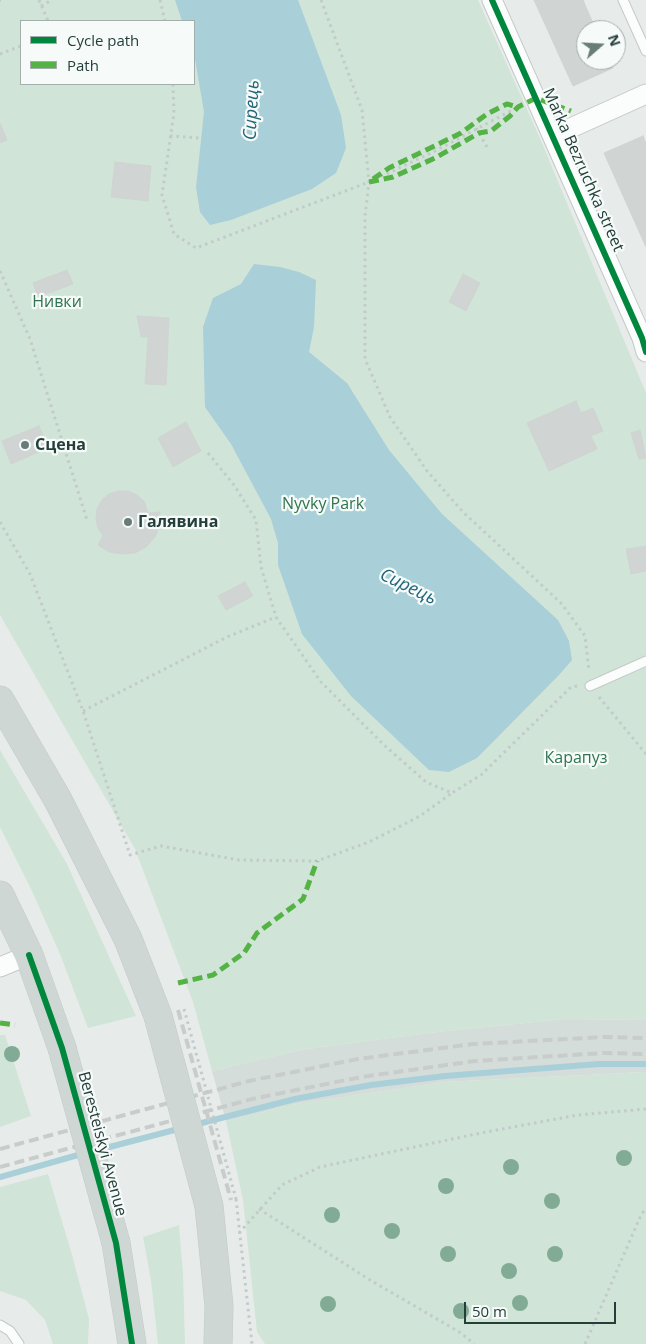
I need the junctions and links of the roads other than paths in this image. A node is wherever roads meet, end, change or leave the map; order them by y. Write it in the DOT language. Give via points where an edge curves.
graph roads {
  1 [pos="492,0"];
  2 [pos="623,0"];
  3 [pos="646,52"];
  4 [pos="646,94"];
  5 [pos="553,136"];
  6 [pos="644,342"];
  7 [pos="646,661"];
  8 [pos="590,686"];
  9 [pos="0,700"];
  10 [pos="0,895"];
  11 [pos="29,955"];
  12 [pos="0,966"];
  13 [pos="0,1325"];
  14 [pos="10,1332"];
  15 [pos="0,1333"];
  16 [pos="19,1344"];
  17 [pos="132,1344"];
  18 [pos="218,1344"];
  1 -- 5 [label="street, Marka Bezruchka street"];
  2 -- 3 [label="lane"];
  4 -- 5 [label="street"];
  5 -- 6 [label="street, Marka Bezruchka street"];
  7 -- 8 [label="lane"];
  9 -- 18 [label="main road, bridge" via="58,800 124,930 158,1016 209,1206 219,1306"];
  10 -- 11 [label="main road, Beresteiskyi Avenue"];
  11 -- 12 [label="street"];
  11 -- 17 [label="main road, Beresteiskyi Avenue, bridge" via="62,1048 116,1243"];
  13 -- 14 [label="lane"];
  14 -- 15 [label="lane"];
  14 -- 16 [label="lane"];
}
